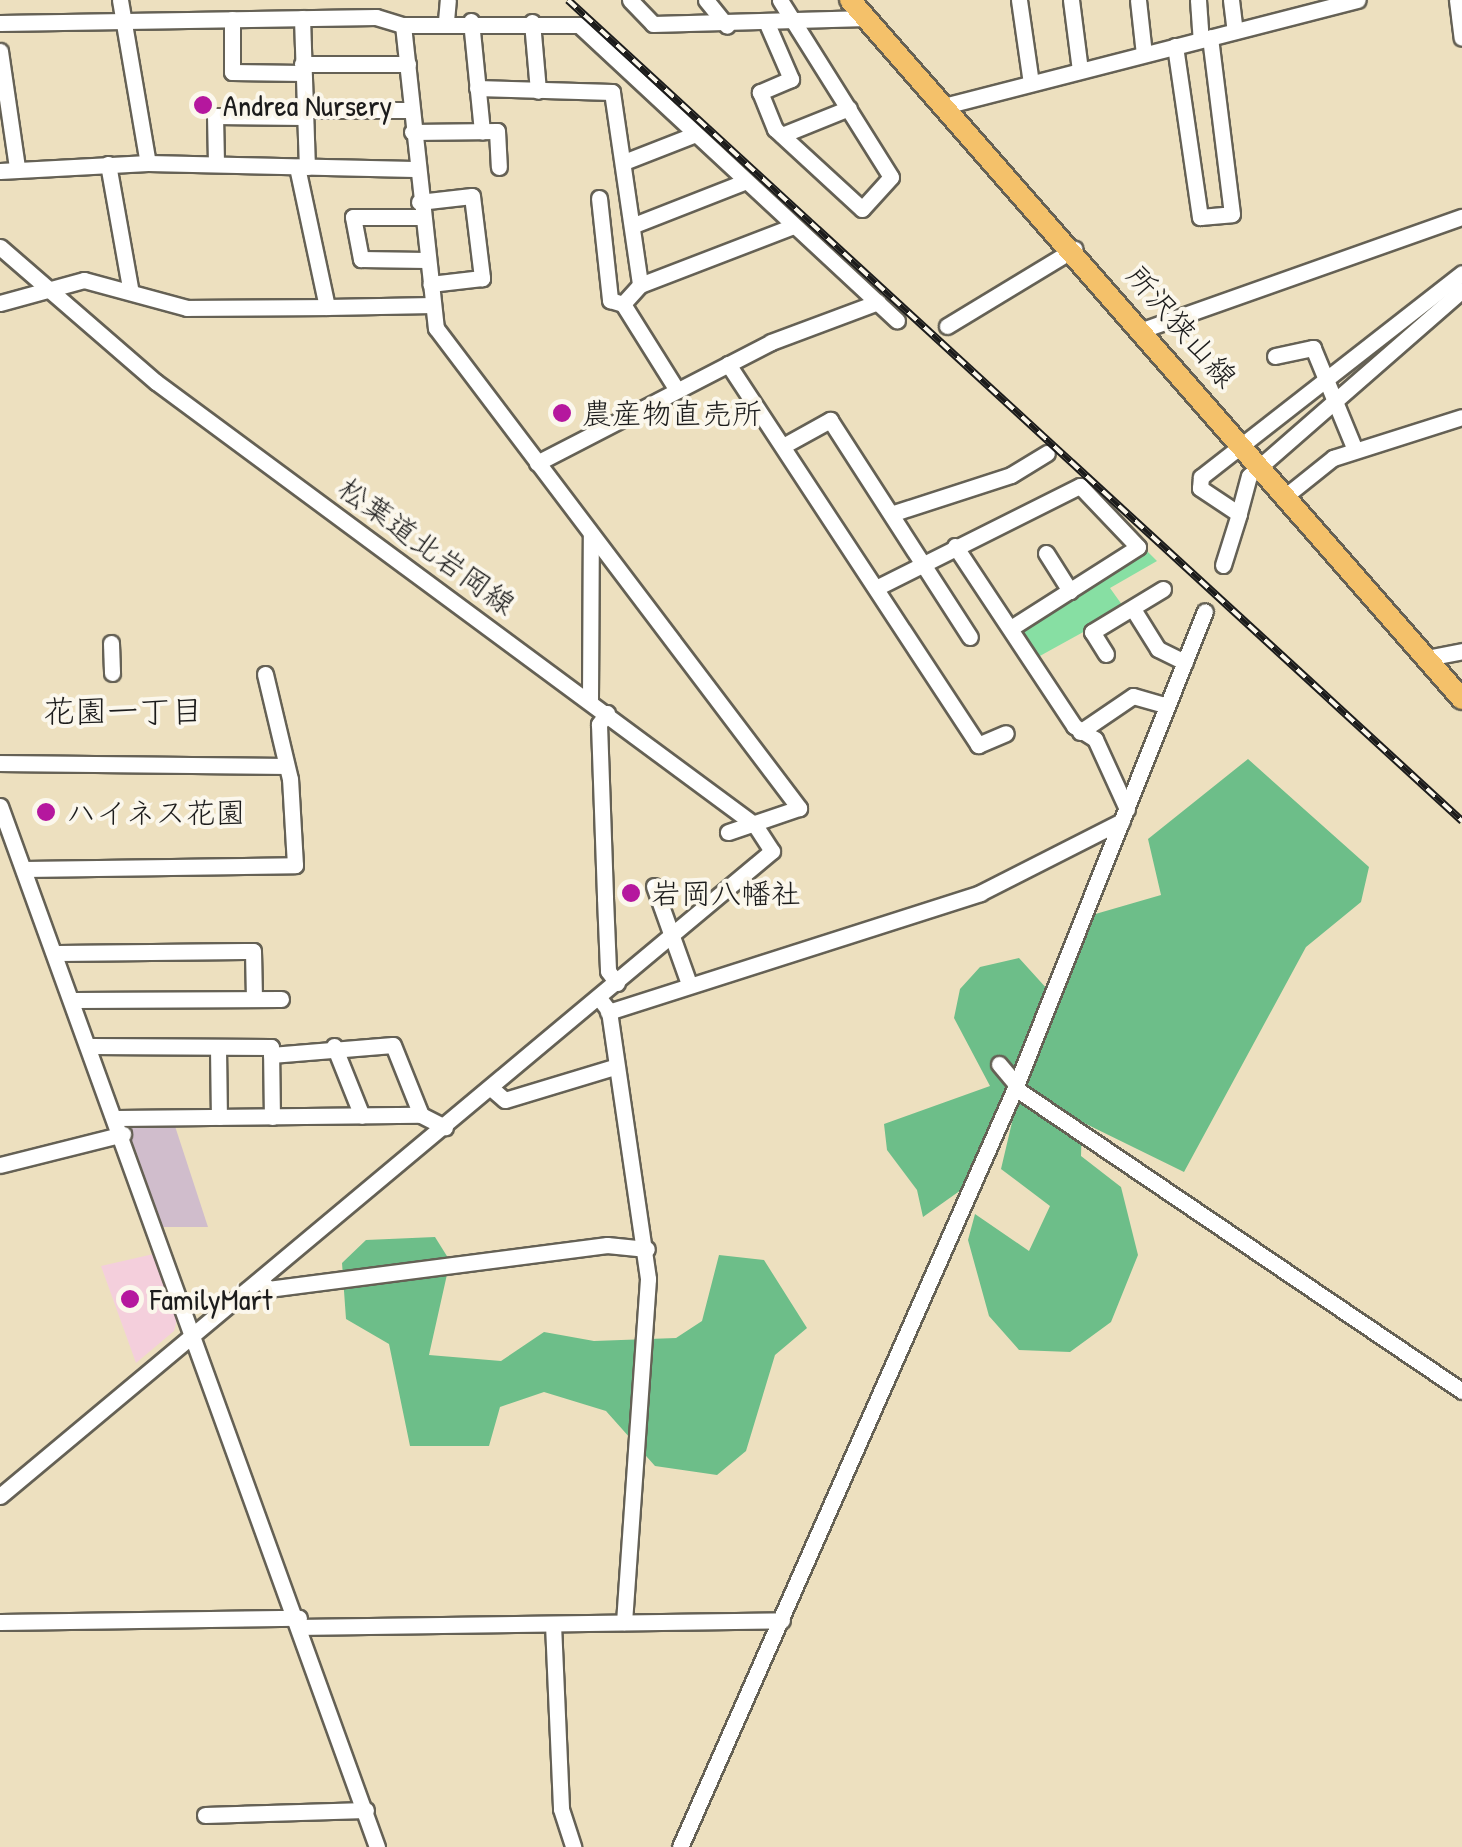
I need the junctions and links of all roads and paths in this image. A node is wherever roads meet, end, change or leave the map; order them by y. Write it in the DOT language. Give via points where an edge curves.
graph roads {
  1 [pos="120,0"];
  2 [pos="266,0"];
  3 [pos="300,0"];
  4 [pos="371,0"];
  5 [pos="448,0"];
  6 [pos="630,0"];
  7 [pos="706,0"];
  8 [pos="780,0"];
  9 [pos="850,0"];
  10 [pos="1019,0"];
  11 [pos="1071,0"];
  12 [pos="1138,0"];
  13 [pos="1198,0"];
  14 [pos="1232,0"];
  15 [pos="1358,0"];
  16 [pos="1457,0"];
  17 [pos="376,17"];
  18 [pos="270,18"];
  19 [pos="303,18"];
  20 [pos="867,18"];
  21 [pos="232,19"];
  22 [pos="446,20"];
  23 [pos="472,21"];
  24 [pos="0,22"];
  25 [pos="126,22"];
  26 [pos="532,22"];
  27 [pos="796,24"];
  28 [pos="404,25"];
  29 [pos="727,26"];
  30 [pos="768,26"];
  31 [pos="1236,31"];
  32 [pos="1206,38"];
  33 [pos="1462,38"];
  34 [pos="1175,46"];
  35 [pos="0,51"];
  36 [pos="1144,54"];
  37 [pos="408,64"];
  38 [pos="302,69"];
  39 [pos="1080,70"];
  40 [pos="1031,83"];
  41 [pos="477,88"];
  42 [pos="538,91"];
  43 [pos="948,105"];
  44 [pos="849,108"];
  45 [pos="410,110"];
  46 [pos="304,114"];
  47 [pos="482,131"];
  48 [pos="412,132"];
  49 [pos="696,134"];
  50 [pos="782,136"];
  51 [pos="624,162"];
  52 [pos="148,163"];
  53 [pos="216,163"];
  54 [pos="108,164"];
  55 [pos="302,167"];
  56 [pos="500,167"];
  57 [pos="18,168"];
  58 [pos="414,170"];
  59 [pos="0,171"];
  60 [pos="746,181"];
  61 [pos="599,198"];
  62 [pos="420,210"];
  63 [pos="1462,217"];
  64 [pos="634,225"];
  65 [pos="794,226"];
  66 [pos="0,248"];
  67 [pos="1074,249"];
  68 [pos="426,260"];
  69 [pos="1462,273"];
  70 [pos="430,284"];
  71 [pos="640,285"];
  72 [pos="46,288"];
  73 [pos="130,288"];
  74 [pos="1462,290"];
  75 [pos="0,302"];
  76 [pos="878,302"];
  77 [pos="623,304"];
  78 [pos="432,305"];
  79 [pos="327,307"];
  80 [pos="898,320"];
  81 [pos="947,326"];
  82 [pos="1145,329"];
  83 [pos="1275,356"];
  84 [pos="728,364"];
  85 [pos="1324,376"];
  86 [pos="677,390"];
  87 [pos="1336,405"];
  88 [pos="1462,417"];
  89 [pos="1244,442"];
  90 [pos="1353,445"];
  91 [pos="783,446"];
  92 [pos="1047,452"];
  93 [pos="537,463"];
  94 [pos="1264,464"];
  95 [pos="1288,494"];
  96 [pos="1239,513"];
  97 [pos="891,514"];
  98 [pos="591,534"];
  99 [pos="955,546"];
  100 [pos="1046,553"];
  101 [pos="1223,565"];
  102 [pos="923,566"];
  103 [pos="876,588"];
  104 [pos="1163,590"];
  105 [pos="1070,591"];
  106 [pos="1133,609"];
  107 [pos="1205,611"];
  108 [pos="1011,628"];
  109 [pos="970,637"];
  110 [pos="111,643"];
  111 [pos="1462,651"];
  112 [pos="1106,654"];
  113 [pos="1427,658"];
  114 [pos="1185,662"];
  115 [pos="112,674"];
  116 [pos="265,674"];
  117 [pos="1462,699"];
  118 [pos="590,700"];
  119 [pos="1168,706"];
  120 [pos="608,712"];
  121 [pos="1080,732"];
  122 [pos="1006,733"];
  123 [pos="0,763"];
  124 [pos="281,766"];
  125 [pos="1,810"];
  126 [pos="1124,815"];
  127 [pos="755,824"];
  128 [pos="728,832"];
  129 [pos="24,868"];
  130 [pos="654,886"];
  131 [pos="672,937"];
  132 [pos="58,953"];
  133 [pos="618,983"];
  134 [pos="689,984"];
  135 [pos="254,999"];
  136 [pos="281,999"];
  137 [pos="74,1000"];
  138 [pos="604,1005"];
  139 [pos="90,1046"];
  140 [pos="334,1046"];
  141 [pos="218,1048"];
  142 [pos="271,1055"];
  143 [pos="999,1064"];
  144 [pos="614,1067"];
  145 [pos="1016,1086"];
  146 [pos="491,1088"];
  147 [pos="421,1115"];
  148 [pos="218,1116"];
  149 [pos="362,1116"];
  150 [pos="272,1117"];
  151 [pos="117,1118"];
  152 [pos="445,1127"];
  153 [pos="123,1134"];
  154 [pos="0,1165"];
  155 [pos="647,1250"];
  156 [pos="261,1280"];
  157 [pos="195,1335"];
  158 [pos="1462,1391"];
  159 [pos="0,1496"];
  160 [pos="782,1620"];
  161 [pos="0,1622"];
  162 [pos="624,1622"];
  163 [pos="301,1623"];
  164 [pos="552,1624"];
  165 [pos="366,1810"];
  166 [pos="204,1814"];
  167 [pos="376,1847"];
  168 [pos="573,1847"];
  169 [pos="680,1847"];
  1 -- 25 [label="street"];
  2 -- 18 [label="street"];
  3 -- 19 [label="street"];
  4 -- 17 [label="street"];
  5 -- 22 [label="street"];
  6 -- 29 [label="street" via="653,24"];
  7 -- 29 [label="street"];
  8 -- 27 [label="street"];
  9 -- 20 [label="main road, 所沢狭山線"];
  10 -- 40 [label="street"];
  11 -- 39 [label="street"];
  12 -- 36 [label="street"];
  13 -- 32 [label="street"];
  14 -- 31 [label="street"];
  15 -- 31 [label="street"];
  16 -- 33 [label="street"];
  17 -- 19 [label="street"];
  17 -- 28 [label="street"];
  18 -- 19 [label="street"];
  18 -- 21 [label="street"];
  19 -- 38 [label="street"];
  20 -- 27 [label="street"];
  20 -- 43 [label="main road, 所沢狭山線"];
  21 -- 25 [label="street"];
  21 -- 38 [label="street" via="232,72"];
  22 -- 23 [label="street"];
  22 -- 28 [label="street"];
  23 -- 26 [label="street"];
  23 -- 41 [label="street"];
  24 -- 25 [label="street"];
  25 -- 52 [label="street"];
  26 -- 42 [label="street"];
  26 -- 49 [label="street" via="579,25"];
  27 -- 30 [label="street"];
  27 -- 44 [label="street"];
  28 -- 37 [label="street"];
  29 -- 30 [label="street"];
  30 -- 50 [label="street" via="791,79 760,92"];
  31 -- 32 [label="street"];
  32 -- 34 [label="street"];
  32 -- 34 [label="street" via="1232,214 1200,217"];
  34 -- 36 [label="street"];
  35 -- 57 [label="street"];
  36 -- 39 [label="street"];
  37 -- 38 [label="street"];
  37 -- 45 [label="street"];
  38 -- 46 [label="street"];
  39 -- 40 [label="street"];
  40 -- 43 [label="street"];
  41 -- 42 [label="street"];
  41 -- 47 [label="street"];
  42 -- 51 [label="street" via="612,92"];
  43 -- 67 [label="main road, 所沢狭山線"];
  44 -- 50 [label="street"];
  44 -- 50 [label="street" via="891,177 862,209"];
  45 -- 46 [label="street"];
  45 -- 48 [label="street"];
  46 -- 53 [label="street" via="215,116"];
  46 -- 55 [label="street"];
  47 -- 48 [label="street"];
  47 -- 56 [label="street" via="497,131"];
  48 -- 58 [label="street"];
  49 -- 51 [label="street"];
  49 -- 60 [label="street"];
  51 -- 64 [label="street"];
  52 -- 53 [label="street"];
  52 -- 54 [label="street"];
  53 -- 55 [label="street"];
  54 -- 57 [label="street"];
  54 -- 73 [label="street"];
  55 -- 58 [label="street"];
  55 -- 79 [label="street"];
  57 -- 59 [label="street"];
  58 -- 62 [label="street"];
  60 -- 64 [label="street"];
  60 -- 65 [label="street"];
  61 -- 77 [label="street" via="610,300"];
  62 -- 68 [label="street"];
  62 -- 68 [label="street" via="352,217 361,259"];
  62 -- 70 [label="street" via="472,196 482,278"];
  63 -- 82 [label="street"];
  64 -- 71 [label="street"];
  65 -- 71 [label="street"];
  65 -- 76 [label="street"];
  66 -- 72 [label="street, 松葉道北岩岡線"];
  67 -- 81 [label="street"];
  67 -- 82 [label="main road, 所沢狭山線"];
  68 -- 70 [label="street"];
  69 -- 85 [label="street"];
  70 -- 78 [label="street"];
  71 -- 77 [label="street"];
  72 -- 73 [label="street" via="84,280"];
  72 -- 75 [label="street"];
  72 -- 118 [label="street, 松葉道北岩岡線" via="156,382"];
  73 -- 79 [label="street" via="187,308"];
  74 -- 87 [label="street"];
  76 -- 80 [label="street"];
  76 -- 84 [label="street"];
  77 -- 86 [label="street"];
  78 -- 79 [label="street"];
  78 -- 93 [label="street" via="440,336"];
  82 -- 89 [label="main road, 所沢狭山線"];
  83 -- 85 [label="street" via="1310,346"];
  84 -- 86 [label="street"];
  84 -- 91 [label="street"];
  85 -- 87 [label="street"];
  85 -- 89 [label="street"];
  86 -- 93 [label="street"];
  87 -- 90 [label="street"];
  87 -- 94 [label="street"];
  88 -- 95 [label="street" via="1334,458"];
  89 -- 94 [label="main road, 所沢狭山線"];
  89 -- 96 [label="street" via="1198,483"];
  91 -- 97 [label="street" via="830,420"];
  91 -- 103 [label="street"];
  92 -- 97 [label="street" via="1011,476"];
  93 -- 98 [label="street"];
  94 -- 95 [label="main road, 所沢狭山線"];
  94 -- 96 [label="street" via="1248,476"];
  95 -- 113 [label="main road, 所沢狭山線"];
  96 -- 101 [label="street"];
  97 -- 102 [label="street"];
  98 -- 118 [label="street"];
  98 -- 127 [label="street" via="799,808"];
  99 -- 102 [label="street"];
  99 -- 105 [label="street" via="1080,486 1139,545"];
  99 -- 108 [label="street"];
  100 -- 105 [label="street"];
  102 -- 103 [label="street"];
  102 -- 109 [label="street"];
  103 -- 122 [label="street" via="978,746"];
  104 -- 106 [label="street"];
  105 -- 108 [label="street"];
  106 -- 112 [label="street" via="1092,632"];
  106 -- 114 [label="street" via="1158,649"];
  107 -- 114 [label="street"];
  108 -- 121 [label="street"];
  110 -- 115 [label="street"];
  111 -- 113 [label="street"];
  113 -- 117 [label="main road, 所沢狭山線"];
  114 -- 119 [label="street"];
  116 -- 124 [label="street"];
  118 -- 120 [label="street, 松葉道北岩岡線"];
  119 -- 121 [label="street" via="1133,696"];
  119 -- 126 [label="street"];
  120 -- 127 [label="street, 松葉道北岩岡線"];
  120 -- 133 [label="street" via="598,724 608,970"];
  121 -- 126 [label="street" via="1095,740"];
  123 -- 124 [label="street"];
  124 -- 129 [label="street" via="290,780 295,866"];
  125 -- 129 [label="street"];
  126 -- 134 [label="street" via="980,893"];
  126 -- 145 [label="street"];
  127 -- 128 [label="street"];
  127 -- 131 [label="street, 松葉道北岩岡線" via="772,851"];
  129 -- 132 [label="street"];
  130 -- 131 [label="street"];
  131 -- 133 [label="street"];
  131 -- 134 [label="street"];
  132 -- 135 [label="street" via="254,951"];
  132 -- 137 [label="street"];
  133 -- 138 [label="street"];
  134 -- 138 [label="street"];
  135 -- 136 [label="street"];
  135 -- 137 [label="street"];
  137 -- 139 [label="street"];
  138 -- 144 [label="street"];
  138 -- 146 [label="street"];
  139 -- 141 [label="street"];
  139 -- 151 [label="street"];
  140 -- 142 [label="street"];
  140 -- 147 [label="street" via="397,1047"];
  140 -- 149 [label="street"];
  141 -- 142 [label="street" via="271,1047"];
  141 -- 148 [label="street"];
  142 -- 150 [label="street"];
  143 -- 145 [label="street"];
  144 -- 146 [label="street" via="504,1100"];
  144 -- 155 [label="street"];
  145 -- 158 [label="street"];
  145 -- 160 [label="street"];
  146 -- 152 [label="street"];
  147 -- 149 [label="street"];
  147 -- 152 [label="street"];
  148 -- 150 [label="street"];
  148 -- 151 [label="street"];
  149 -- 150 [label="street"];
  151 -- 153 [label="street"];
  152 -- 156 [label="street"];
  153 -- 154 [label="street"];
  153 -- 157 [label="street"];
  155 -- 156 [label="street" via="608,1246 268,1289"];
  155 -- 162 [label="street"];
  156 -- 157 [label="street"];
  157 -- 159 [label="street"];
  157 -- 163 [label="street"];
  160 -- 162 [label="street"];
  160 -- 169 [label="street"];
  161 -- 163 [label="street"];
  162 -- 164 [label="street"];
  163 -- 164 [label="street"];
  163 -- 165 [label="street"];
  164 -- 168 [label="street" via="561,1809"];
  165 -- 166 [label="street"];
  165 -- 167 [label="street"];
}
